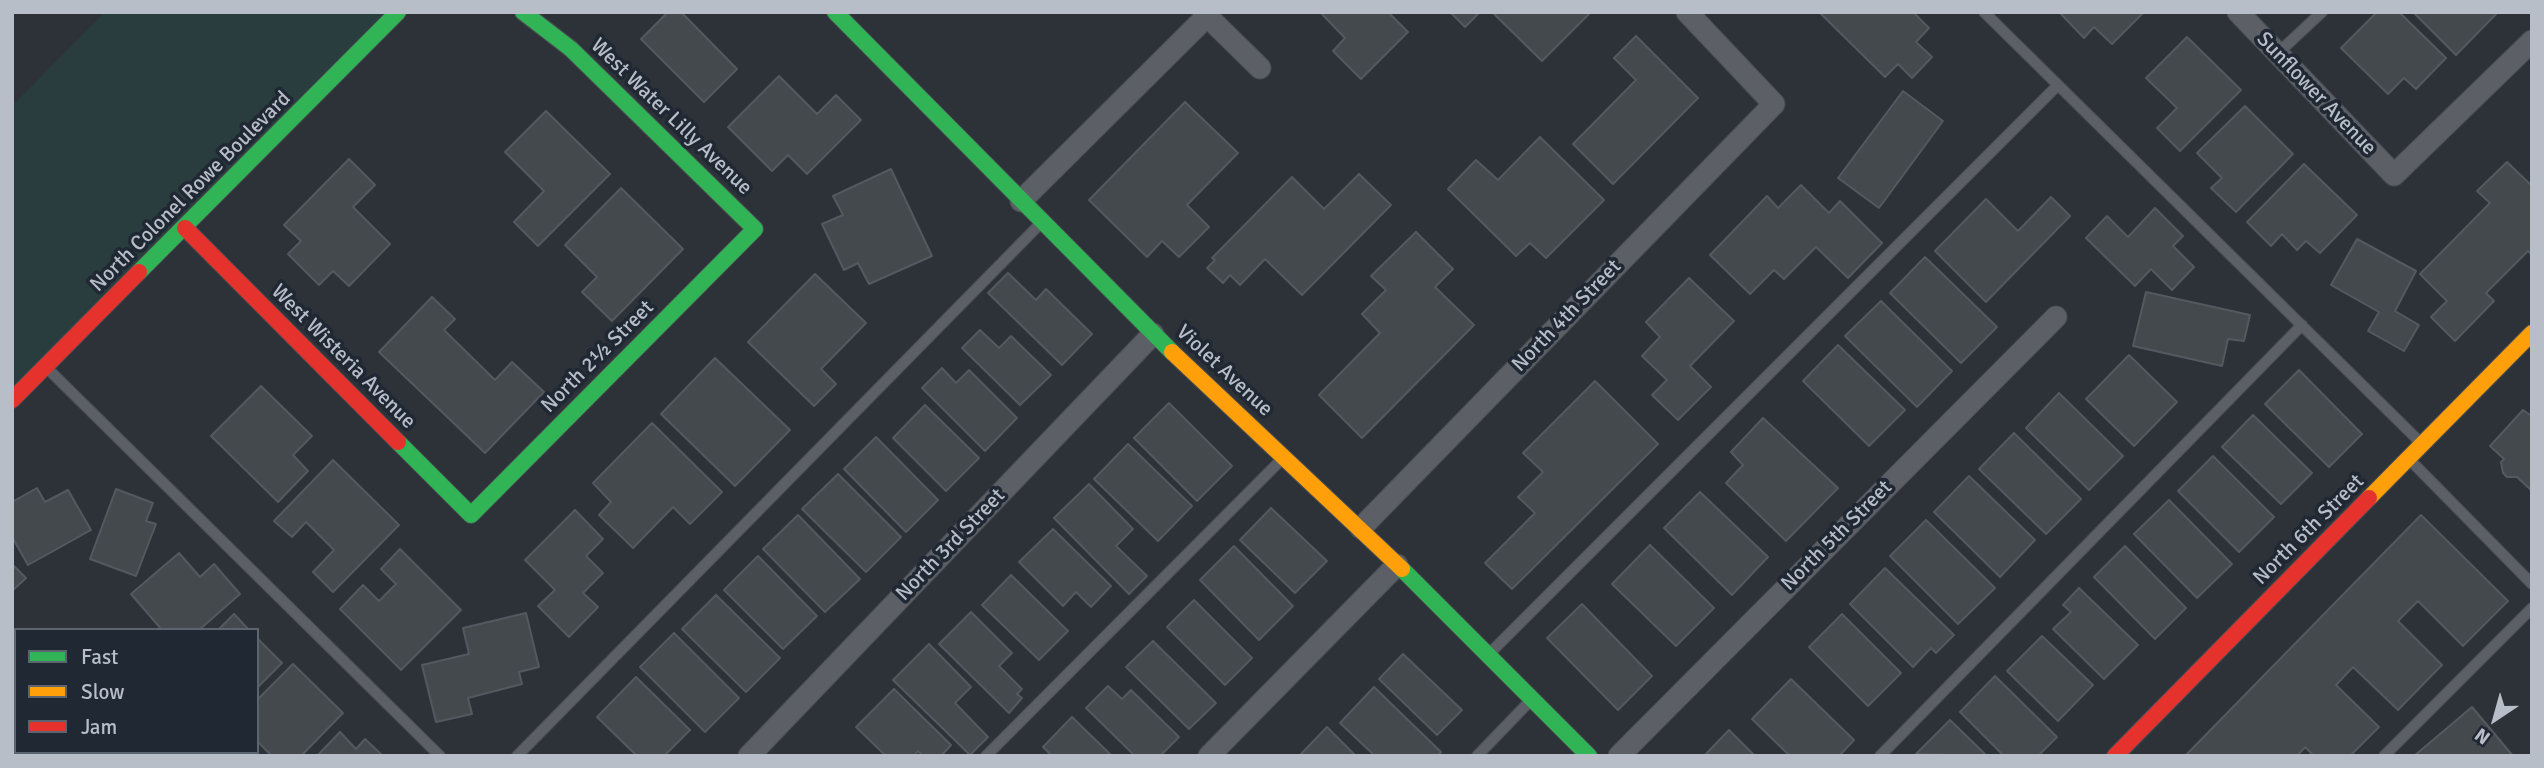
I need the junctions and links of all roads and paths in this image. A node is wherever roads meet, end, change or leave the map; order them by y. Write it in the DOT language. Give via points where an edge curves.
graph roads {
  1 [pos="398,12"];
  2 [pos="523,12"];
  3 [pos="835,12"];
  4 [pos="1687,12"];
  5 [pos="1984,12"];
  6 [pos="2238,12"];
  7 [pos="2322,12"];
  8 [pos="1205,14"];
  9 [pos="2532,41"];
  10 [pos="2278,53"];
  11 [pos="1261,68"];
  12 [pos="2058,85"];
  13 [pos="1021,201"];
  14 [pos="1042,221"];
  15 [pos="185,228"];
  16 [pos="755,229"];
  17 [pos="2056,317"];
  18 [pos="2302,325"];
  19 [pos="2532,333"];
  20 [pos="1153,334"];
  21 [pos="46,367"];
  22 [pos="12,400"];
  23 [pos="2422,444"];
  24 [pos="1285,456"];
  25 [pos="2408,458"];
  26 [pos="471,515"];
  27 [pos="1361,528"];
  28 [pos="1397,565"];
  29 [pos="2532,584"];
  30 [pos="2532,608"];
  31 [pos="1488,655"];
  32 [pos="1532,699"];
  33 [pos="440,756"];
  34 [pos="517,756"];
  35 [pos="748,756"];
  36 [pos="986,756"];
  37 [pos="1209,756"];
  38 [pos="1477,756"];
  39 [pos="1589,756"];
  40 [pos="1619,756"];
  41 [pos="1880,756"];
  42 [pos="2115,756"];
  43 [pos="2384,756"];
  1 -- 15 [label="street, North Colonel Rowe Boulevard"];
  2 -- 16 [label="street, West Water Lilly Avenue" via="571,49"];
  3 -- 13 [label="street, Violet Avenue"];
  4 -- 27 [label="street, North 4th Street" via="1774,104"];
  5 -- 12 [label="lane"];
  6 -- 10 [label="street, Sunflower Avenue"];
  7 -- 10 [label="lane"];
  8 -- 11 [label="street"];
  8 -- 13 [label="street"];
  9 -- 10 [label="street, Sunflower Avenue" via="2394,175"];
  12 -- 18 [label="lane"];
  12 -- 31 [label="lane"];
  13 -- 14 [label="street, Violet Avenue"];
  14 -- 20 [label="street, Violet Avenue"];
  14 -- 34 [label="lane"];
  15 -- 21 [label="street, North Colonel Rowe Boulevard"];
  15 -- 26 [label="street, West Wisteria Avenue"];
  16 -- 26 [label="street, North 2½ Street"];
  17 -- 40 [label="street, North 5th Street"];
  18 -- 23 [label="lane"];
  18 -- 41 [label="lane"];
  19 -- 23 [label="street, North 6th Street"];
  20 -- 24 [label="street, Violet Avenue"];
  20 -- 35 [label="street, North 3rd Street"];
  21 -- 22 [label="street, North Colonel Rowe Boulevard"];
  21 -- 33 [label="lane"];
  23 -- 25 [label="street, North 6th Street"];
  24 -- 27 [label="street, Violet Avenue"];
  24 -- 36 [label="lane"];
  25 -- 29 [label="lane"];
  25 -- 42 [label="street, North 6th Street"];
  27 -- 28 [label="street, Violet Avenue"];
  28 -- 31 [label="street, Violet Avenue"];
  28 -- 37 [label="street"];
  30 -- 43 [label="lane"];
  31 -- 32 [label="street, Violet Avenue"];
  32 -- 38 [label="lane"];
  32 -- 39 [label="street, Violet Avenue"];
}
